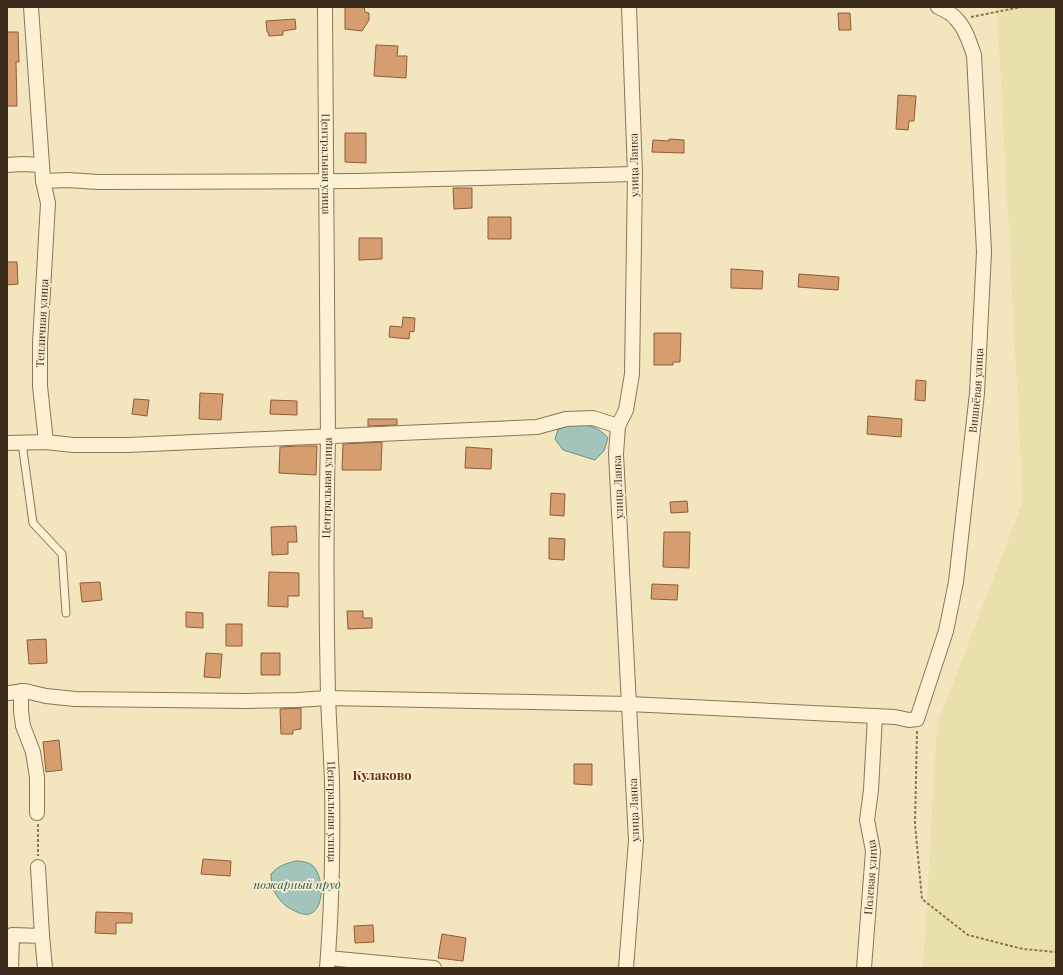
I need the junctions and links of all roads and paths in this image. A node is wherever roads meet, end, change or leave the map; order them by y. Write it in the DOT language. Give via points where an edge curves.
graph roads {
  1 [pos="31,7"];
  2 [pos="326,7"];
  3 [pos="629,7"];
  4 [pos="938,7"];
  5 [pos="1021,7"];
  6 [pos="1014,8"];
  7 [pos="957,20"];
  8 [pos="7,165"];
  9 [pos="42,165"];
  10 [pos="635,174"];
  11 [pos="326,180"];
  12 [pos="43,181"];
  13 [pos="618,426"];
  14 [pos="328,437"];
  15 [pos="46,442"];
  16 [pos="22,443"];
  17 [pos="7,444"];
  18 [pos="66,613"];
  19 [pos="328,698"];
  20 [pos="629,704"];
  21 [pos="875,716"];
  22 [pos="917,719"];
  23 [pos="37,813"];
  24 [pos="38,867"];
  25 [pos="42,936"];
  26 [pos="1056,952"];
  27 [pos="327,963"];
  28 [pos="11,968"];
  29 [pos="45,968"];
  30 [pos="434,968"];
  31 [pos="626,968"];
  32 [pos="864,968"];
  1 -- 9 [label="street, Тепличная улица"];
  2 -- 11 [label="street, Центральная улица"];
  3 -- 10 [label="street, улица Ланка"];
  4 -- 7 [label="street"];
  5 -- 6 [label="path"];
  6 -- 7 [label="path"];
  7 -- 22 [label="street, Вишнёвая улица" via="974,55 984,252 977,393 956,582 946,631"];
  8 -- 9 [label="street"];
  9 -- 12 [label="street, Тепличная улица"];
  10 -- 11 [label="street"];
  10 -- 13 [label="street, улица Ланка" via="632,374 626,410"];
  11 -- 12 [label="street"];
  11 -- 14 [label="street, Центральная улица"];
  12 -- 15 [label="street, Тепличная улица" via="48,203 40,386"];
  13 -- 14 [label="street" via="586,418 566,419 537,427"];
  13 -- 20 [label="street, улица Ланка" via="616,454"];
  14 -- 15 [label="street" via="128,445 72,445"];
  14 -- 19 [label="street, Центральная улица"];
  15 -- 16 [label="street"];
  16 -- 17 [label="street"];
  16 -- 18 [label="lane" via="33,523 62,554"];
  19 -- 20 [label="street"];
  19 -- 23 [label="street" via="247,701 75,699 25,691 15,692 23,726 33,752 37,777"];
  19 -- 27 [label="street, Центральная улица" via="332,781 332,866"];
  20 -- 21 [label="street"];
  20 -- 31 [label="street, улица Ланка" via="636,840"];
  21 -- 22 [label="street"];
  21 -- 32 [label="street, Полевая улица" via="867,820 873,851"];
  22 -- 26 [label="path" via="915,824 922,899 968,935 1023,949"];
  23 -- 24 [label="path"];
  24 -- 25 [label="street"];
  25 -- 28 [label="street" via="12,935"];
  25 -- 29 [label="street"];
  27 -- 30 [label="street"];
}
